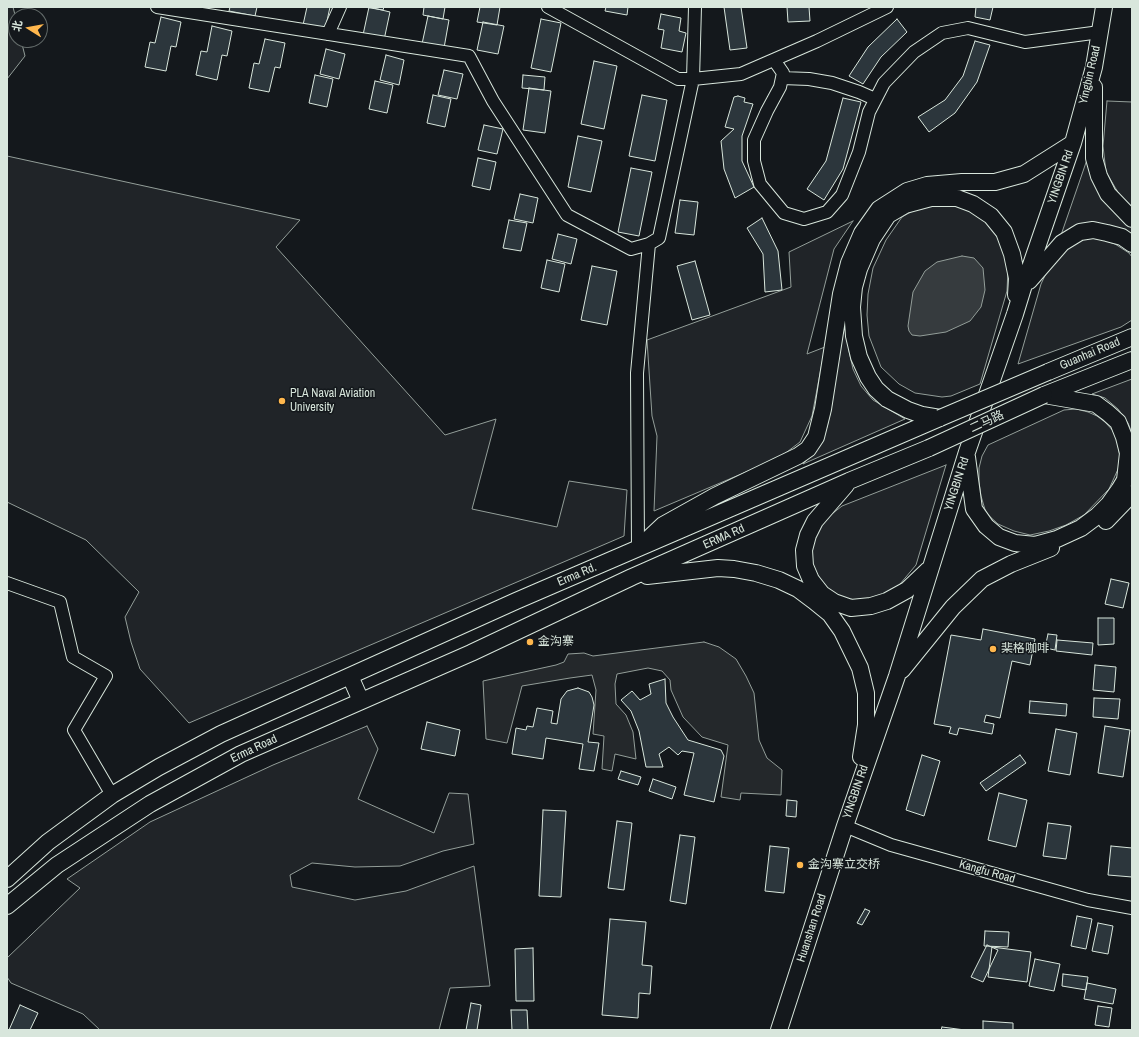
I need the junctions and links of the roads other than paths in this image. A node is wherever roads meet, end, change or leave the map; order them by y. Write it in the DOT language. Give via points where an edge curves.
graph roads {
  1 [pos="158,7"];
  2 [pos="340,7"];
  3 [pos="548,7"];
  4 [pos="695,7"];
  5 [pos="887,7"];
  6 [pos="1104,7"];
  7 [pos="1100,32"];
  8 [pos="328,34"];
  9 [pos="774,60"];
  10 [pos="1094,67"];
  11 [pos="782,78"];
  12 [pos="693,79"];
  13 [pos="875,99"];
  14 [pos="1074,143"];
  15 [pos="1132,220"];
  16 [pos="649,244"];
  17 [pos="1132,244"];
  18 [pos="1023,288"];
  19 [pos="1016,314"];
  20 [pos="1132,336"];
  21 [pos="1132,360"];
  22 [pos="1048,372"];
  23 [pos="1044,396"];
  24 [pos="940,418"];
  25 [pos="929,448"];
  26 [pos="967,452"];
  27 [pos="849,482"];
  28 [pos="1132,494"];
  29 [pos="638,549"];
  30 [pos="930,569"];
  31 [pos="632,577"];
  32 [pos="7,583"];
  33 [pos="350,676"];
  34 [pos="897,676"];
  35 [pos="361,701"];
  36 [pos="857,791"];
  37 [pos="112,795"];
  38 [pos="845,826"];
  39 [pos="7,879"];
  40 [pos="7,906"];
  41 [pos="1132,908"];
  42 [pos="779,1030"];
  1 -- 8 [label="street"];
  2 -- 8 [label="street"];
  3 -- 12 [label="street" via="678,79"];
  4 -- 12 [label="street"];
  5 -- 9 [label="street"];
  6 -- 7 [label="main road, Yingbin Road"];
  7 -- 10 [label="main road, Yingbin Road"];
  7 -- 13 [label="street" via="1025,42 968,28 942,33 914,52 884,83"];
  8 -- 16 [label="street" via="469,56 492,101 567,215 631,249"];
  9 -- 11 [label="street" via="783,73"];
  9 -- 12 [label="street" via="741,74"];
  10 -- 14 [label="main road, Yingbin Road"];
  10 -- 15 [label="main road" via="1094,158 1108,194"];
  11 -- 13 [label="street" via="832,83"];
  11 -- 13 [label="street" via="754,140 754,161 760,184 784,213 804,218 827,212 842,195 859,152"];
  12 -- 16 [label="street" via="659,238"];
  14 -- 18 [label="main road, YINGBIN Rd"];
  14 -- 29 [label="main road" via="1024,174 995,182 927,185 907,191 879,209 862,233 849,263 841,294 823,409 816,437 798,456 715,496 663,525"];
  16 -- 29 [label="street" via="637,373"];
  17 -- 18 [label="main road" via="1122,237 1107,233 1093,230 1080,232 1062,243"];
  18 -- 19 [label="main road, YINGBIN Rd"];
  19 -- 24 [label="main road" via="1017,278 1012,254 1004,232 991,216 973,204 957,198 931,198 905,205 888,215 872,239 854,287 854,336 859,357 868,377 887,400 922,415"];
  19 -- 26 [label="main road, YINGBIN Rd"];
  20 -- 22 [label="main road, Guanhai Road"];
  21 -- 23 [label="main road, 二马路"];
  22 -- 24 [label="main road, 二马路, bridge"];
  23 -- 25 [label="main road, 二马路, bridge"];
  23 -- 26 [label="main road" via="1096,404 1118,422 1124,437 1128,453 1125,480 1109,504 1081,528 1035,545 1015,543 999,537 986,526 974,509"];
  24 -- 29 [label="main road, ERMA Rd"];
  25 -- 27 [label="main road, ERMA Rd"];
  26 -- 30 [label="main road, YINGBIN Rd"];
  27 -- 30 [label="main road" via="815,521 804,550 805,566 811,580 822,594 851,608 871,606 907,590"];
  27 -- 31 [label="main road, ERMA Rd"];
  28 -- 34 [label="main road" via="1107,520 1075,538 1011,564 982,579 953,607"];
  29 -- 33 [label="main road, Erma Rd."];
  30 -- 34 [label="main road, YINGBIN Rd"];
  31 -- 35 [label="main road, Erma Road" via="471,653"];
  31 -- 36 [label="main road" via="718,568 756,573 798,589 830,614 842,631 860,668 866,693 866,725"];
  32 -- 37 [label="street" via="60,602 72,657 106,676 74,730"];
  33 -- 35 [label="main road"];
  33 -- 37 [label="main road" via="221,734"];
  34 -- 36 [label="main road, YINGBIN Rd"];
  35 -- 40 [label="main road, Erma Road" via="241,754 150,804 57,865"];
  36 -- 38 [label="main road, YINGBIN Rd"];
  37 -- 39 [label="main road" via="48,842"];
  38 -- 41 [label="street, Kangfu Road" via="891,846 1088,900"];
  38 -- 42 [label="main road, Huanshan Road"];
}
